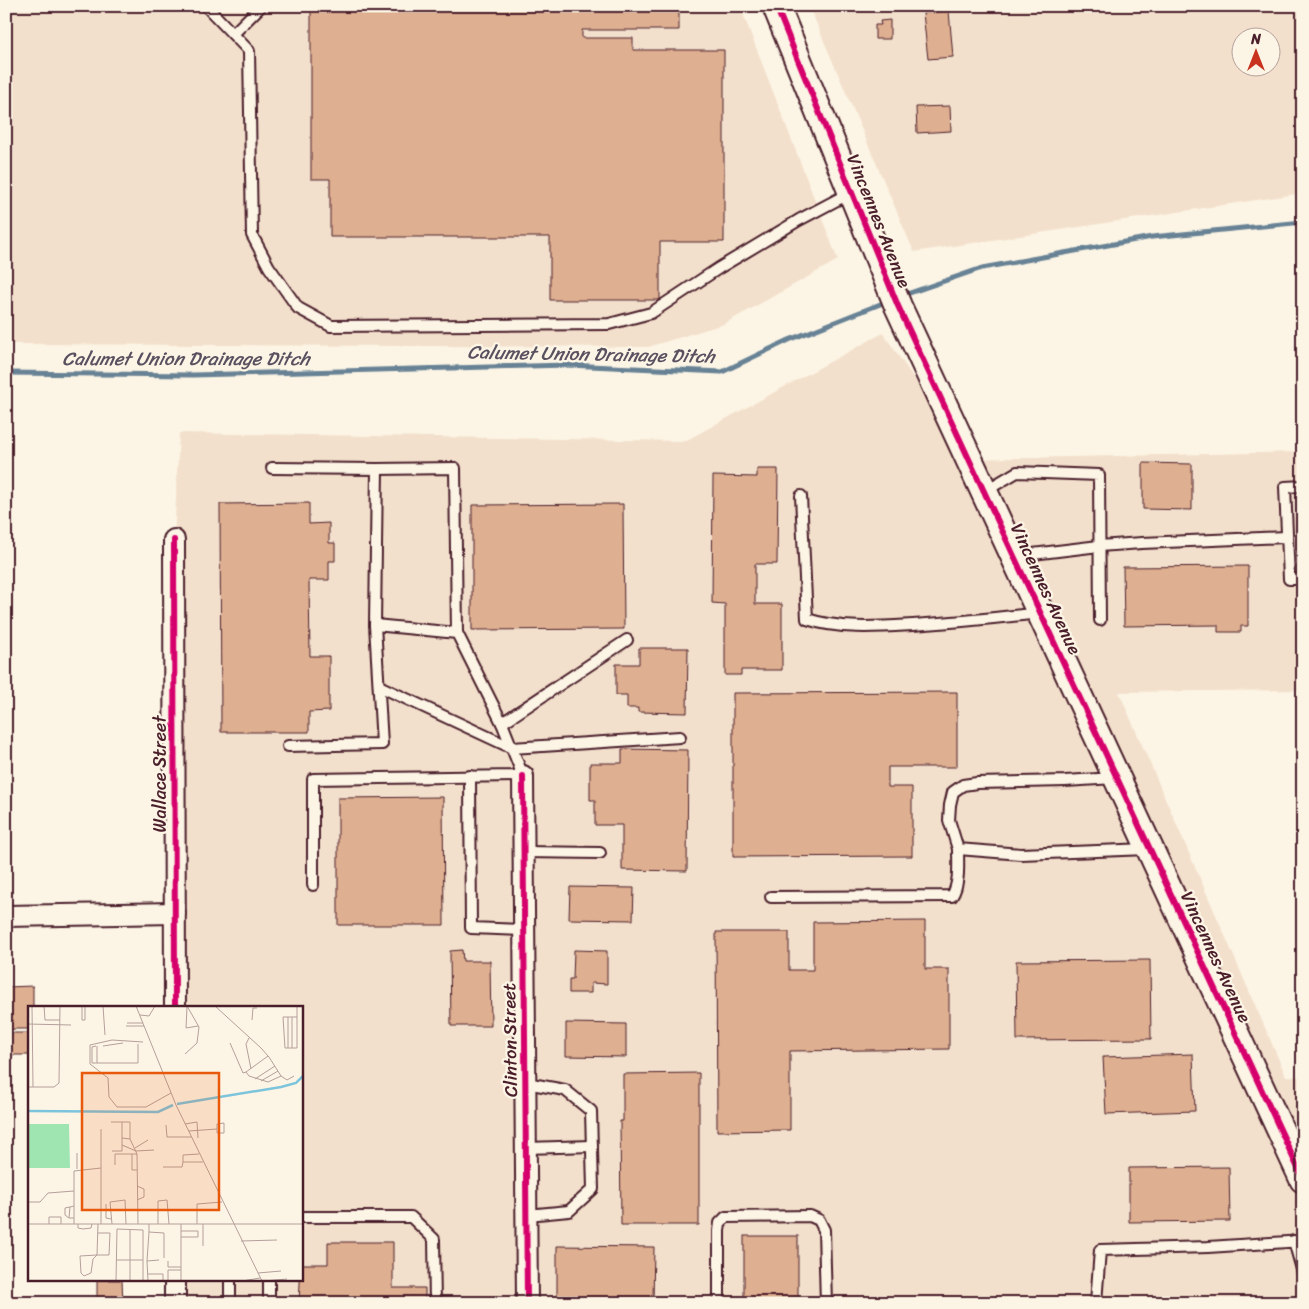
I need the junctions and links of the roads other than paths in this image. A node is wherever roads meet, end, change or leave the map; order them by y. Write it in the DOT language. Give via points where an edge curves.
graph roads {
  1 [pos="206,6"];
  2 [pos="261,6"];
  3 [pos="776,6"];
  4 [pos="233,34"];
  5 [pos="851,193"];
  6 [pos="272,468"];
  7 [pos="377,469"];
  8 [pos="1303,486"];
  9 [pos="984,492"];
  10 [pos="801,496"];
  11 [pos="1286,537"];
  12 [pos="174,540"];
  13 [pos="1099,546"];
  14 [pos="1015,556"];
  15 [pos="1303,579"];
  16 [pos="1040,613"];
  17 [pos="1100,620"];
  18 [pos="375,625"];
  19 [pos="457,633"];
  20 [pos="627,640"];
  21 [pos="379,686"];
  22 [pos="502,723"];
  23 [pos="680,737"];
  24 [pos="288,746"];
  25 [pos="512,748"];
  26 [pos="470,776"];
  27 [pos="523,776"];
  28 [pos="1116,778"];
  29 [pos="958,849"];
  30 [pos="1150,849"];
  31 [pos="523,852"];
  32 [pos="600,852"];
  33 [pos="313,885"];
  34 [pos="771,897"];
  35 [pos="175,913"];
  36 [pos="6,916"];
  37 [pos="524,930"];
  38 [pos="175,1006"];
  39 [pos="526,1083"];
  40 [pos="592,1146"];
  41 [pos="526,1148"];
  42 [pos="1303,1179"];
  43 [pos="527,1215"];
  44 [pos="302,1217"];
  45 [pos="1298,1241"];
  46 [pos="1303,1273"];
  47 [pos="175,1282"];
  48 [pos="230,1282"];
  49 [pos="269,1282"];
  50 [pos="175,1303"];
  51 [pos="230,1303"];
  52 [pos="269,1303"];
  53 [pos="435,1303"];
  54 [pos="527,1303"];
  55 [pos="719,1303"];
  56 [pos="826,1303"];
  57 [pos="1096,1303"];
  1 -- 4 [label="lane"];
  2 -- 4 [label="lane"];
  3 -- 5 [label="street, Vincennes Avenue"];
  4 -- 5 [label="lane" via="249,51 252,235 269,267 298,308 331,326 608,324 651,312 799,220"];
  5 -- 9 [label="street, Vincennes Avenue" via="893,296"];
  6 -- 7 [label="lane"];
  7 -- 18 [label="lane"];
  7 -- 19 [label="lane" via="455,468"];
  8 -- 11 [label="lane" via="1286,487"];
  9 -- 13 [label="lane" via="1017,472 1099,475"];
  9 -- 14 [label="street, Vincennes Avenue"];
  10 -- 16 [label="lane" via="807,619 872,627 969,622"];
  11 -- 13 [label="lane"];
  11 -- 15 [label="lane" via="1288,579"];
  12 -- 35 [label="street, Wallace Street"];
  13 -- 14 [label="lane"];
  13 -- 17 [label="lane"];
  14 -- 16 [label="street, Vincennes Avenue"];
  16 -- 28 [label="street, Vincennes Avenue"];
  18 -- 19 [label="lane"];
  18 -- 21 [label="lane"];
  19 -- 22 [label="lane"];
  20 -- 22 [label="lane"];
  21 -- 24 [label="lane" via="382,744"];
  21 -- 25 [label="lane"];
  22 -- 25 [label="lane"];
  23 -- 25 [label="lane"];
  25 -- 27 [label="lane"];
  26 -- 27 [label="lane"];
  26 -- 33 [label="lane" via="313,779"];
  26 -- 37 [label="lane" via="472,928"];
  27 -- 31 [label="street, Clinton Street"];
  28 -- 29 [label="lane" via="963,785 954,792 950,805 949,820"];
  28 -- 30 [label="street, Vincennes Avenue"];
  29 -- 30 [label="lane" via="1021,854"];
  29 -- 34 [label="lane" via="956,890 952,896"];
  30 -- 42 [label="street, Vincennes Avenue"];
  31 -- 32 [label="lane"];
  31 -- 37 [label="street, Clinton Street"];
  35 -- 36 [label="street"];
  35 -- 38 [label="street, Wallace Street"];
  37 -- 39 [label="street, Clinton Street"];
  39 -- 40 [label="lane" via="565,1090 591,1111"];
  39 -- 41 [label="street, Clinton Street"];
  40 -- 41 [label="lane"];
  40 -- 43 [label="lane" via="593,1189 569,1211"];
  41 -- 43 [label="street, Clinton Street"];
  43 -- 54 [label="street, Clinton Street"];
  44 -- 53 [label="lane" via="411,1217 434,1239"];
  45 -- 46 [label="lane"];
  45 -- 57 [label="lane" via="1100,1250"];
  47 -- 50 [label="street"];
  48 -- 51 [label="lane"];
  49 -- 52 [label="lane"];
  55 -- 56 [label="lane" via="719,1231 720,1223 726,1217 810,1216 819,1220 824,1230"];
}
